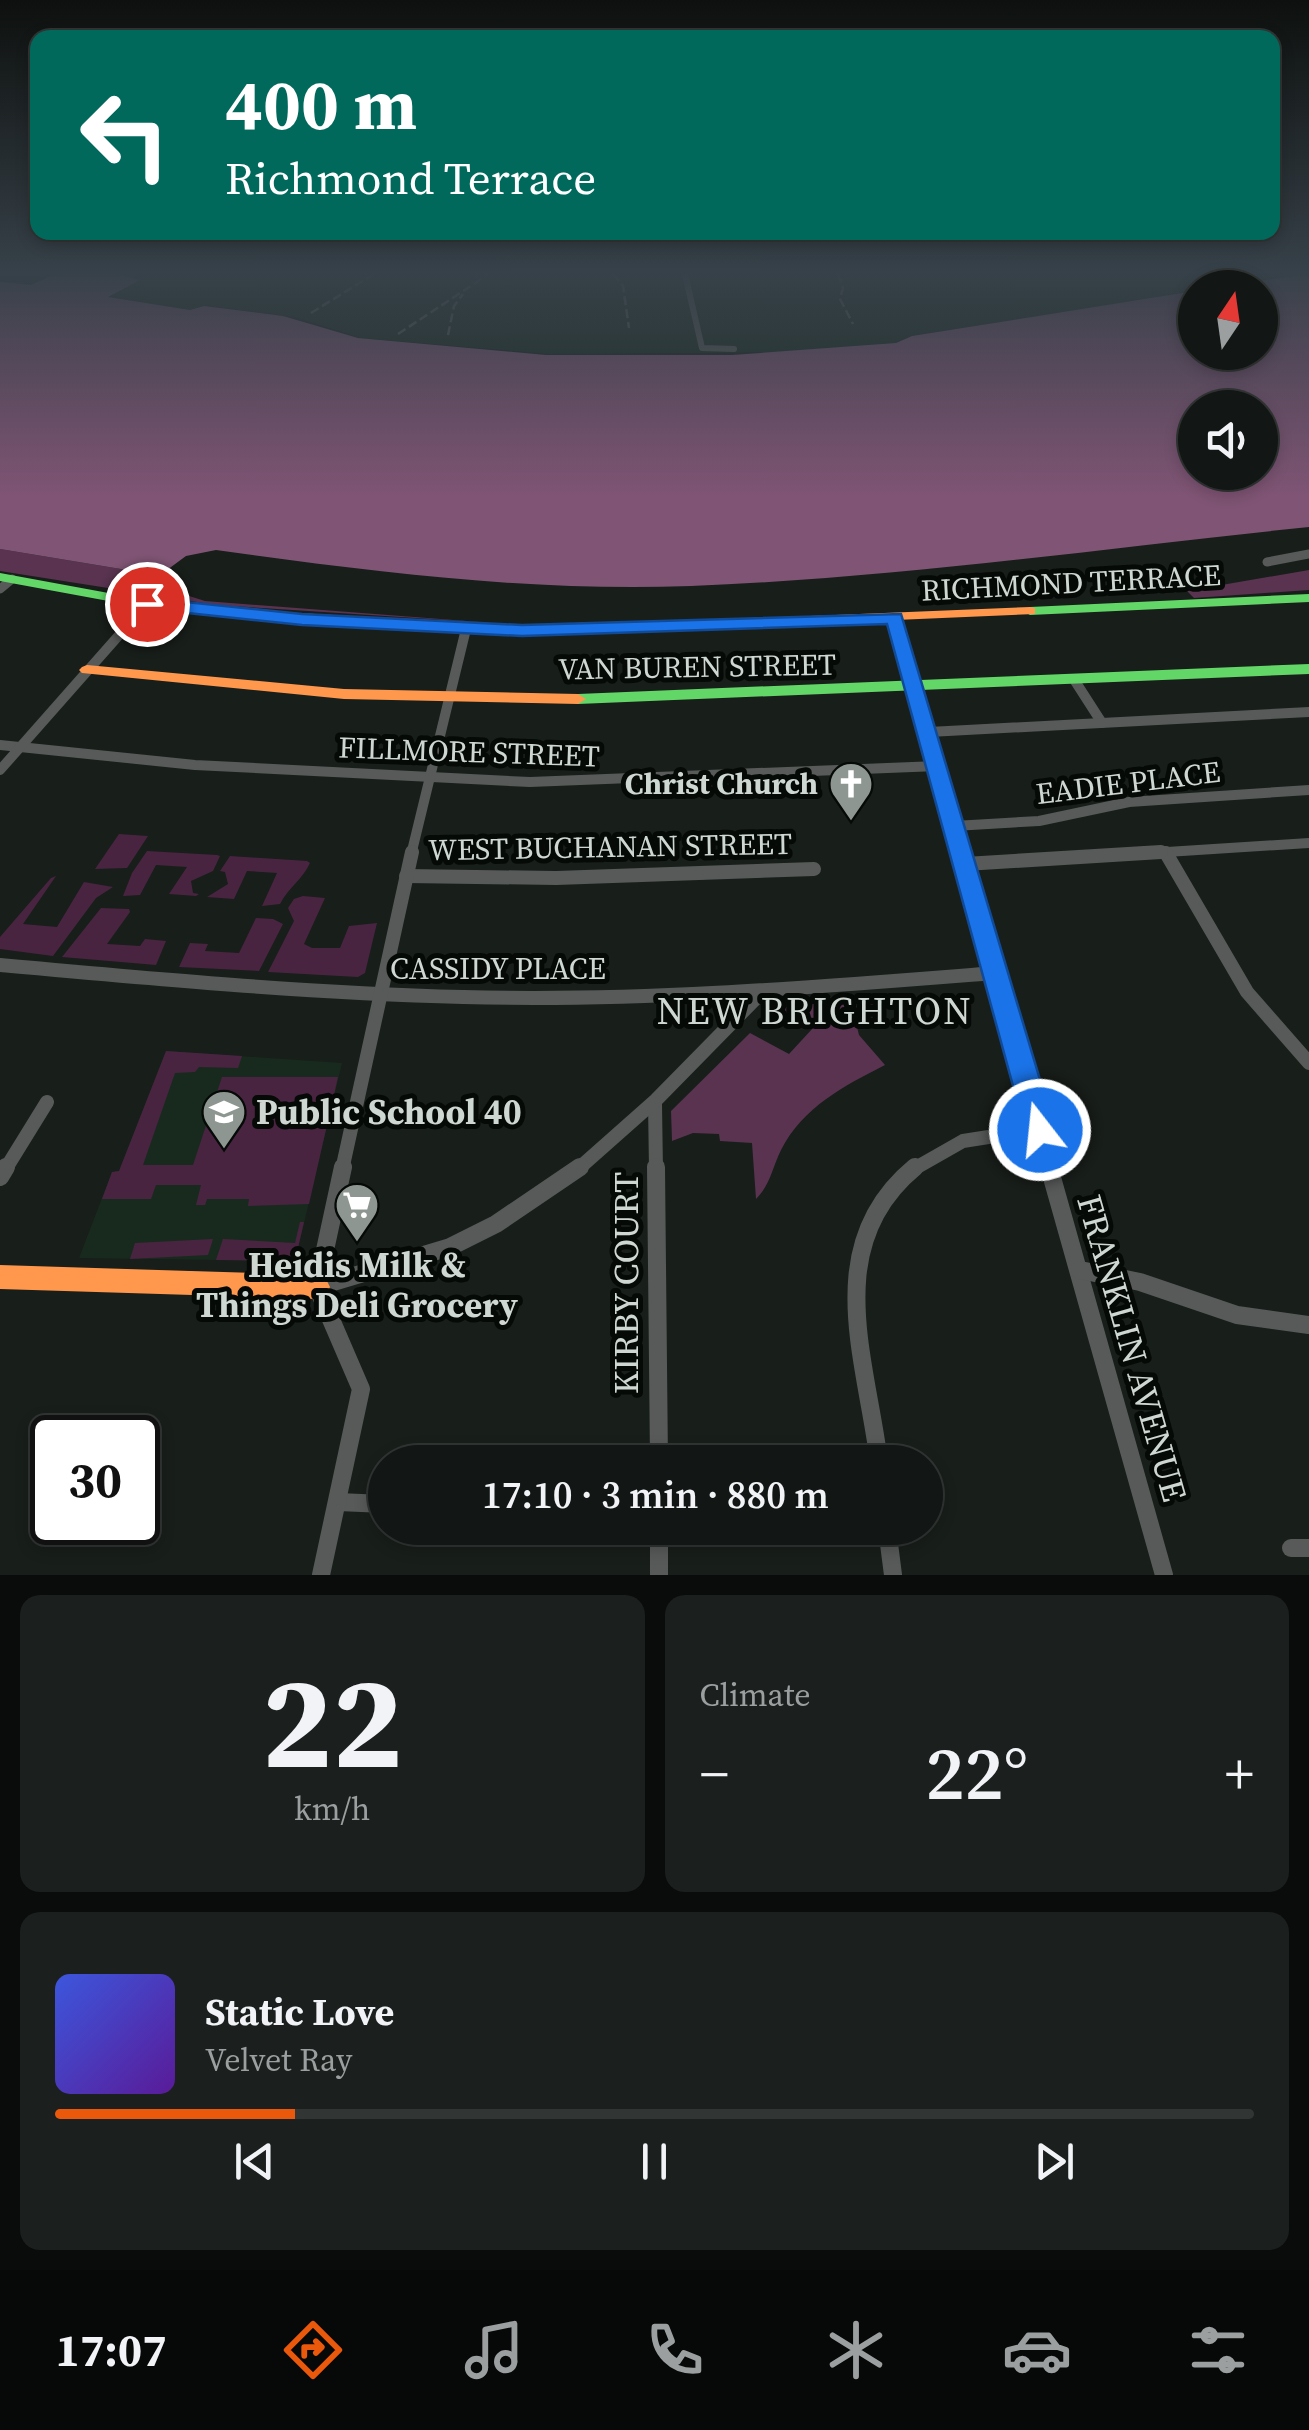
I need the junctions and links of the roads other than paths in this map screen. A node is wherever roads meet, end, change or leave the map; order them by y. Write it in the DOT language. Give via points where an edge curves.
graph roads {
  1 [pos="702,348"];
  2 [pos="734,349"];
  3 [pos="1309,554"];
  4 [pos="1267,562"];
  5 [pos="4,582"];
  6 [pos="1309,598"];
  7 [pos="147,604"];
  8 [pos="894,618"];
  9 [pos="466,629"];
  10 [pos="1309,669"];
  11 [pos="87,670"];
  12 [pos="1075,682"];
  13 [pos="916,689"];
  14 [pos="448,698"];
  15 [pos="1307,714"];
  16 [pos="1102,723"];
  17 [pos="929,732"];
  18 [pos="0,746"];
  19 [pos="19,748"];
  20 [pos="938,766"];
  21 [pos="0,770"];
  22 [pos="428,779"];
  23 [pos="1309,790"];
  24 [pos="954,826"];
  25 [pos="1309,843"];
  26 [pos="1166,853"];
  27 [pos="965,864"];
  28 [pos="814,869"];
  29 [pos="406,876"];
  30 [pos="0,966"];
  31 [pos="996,973"];
  32 [pos="763,990"];
  33 [pos="380,994"];
  34 [pos="1309,1062"];
  35 [pos="47,1102"];
  36 [pos="656,1104"];
  37 [pos="1040,1130"];
  38 [pos="0,1177"];
  39 [pos="1080,1270"];
  40 [pos="0,1276"];
  41 [pos="317,1286"];
  42 [pos="1309,1326"];
  43 [pos="659,1445"];
  44 [pos="877,1445"];
  45 [pos="338,1502"];
  46 [pos="368,1503"];
  47 [pos="659,1545"];
  48 [pos="890,1545"];
  49 [pos="322,1575"];
  50 [pos="659,1575"];
  51 [pos="894,1575"];
  52 [pos="1164,1575"];
  1 -- 2 [label="street"];
  3 -- 4 [label="street"];
  5 -- 7 [label="main road, RICHMOND TERRACE"];
  6 -- 8 [label="main road, RICHMOND TERRACE"];
  7 -- 9 [label="main road, RICHMOND TERRACE"];
  7 -- 11 [label="street"];
  8 -- 9 [label="main road, RICHMOND TERRACE" via="584,631"];
  8 -- 13 [label="street, FRANKLIN AVENUE"];
  9 -- 14 [label="street"];
  10 -- 12 [label="main road, VAN BUREN STREET"];
  11 -- 14 [label="main road, VAN BUREN STREET"];
  11 -- 19 [label="street"];
  12 -- 13 [label="main road, VAN BUREN STREET"];
  12 -- 16 [label="street"];
  13 -- 14 [label="main road, VAN BUREN STREET" via="612,700"];
  13 -- 17 [label="street, FRANKLIN AVENUE"];
  14 -- 22 [label="street"];
  15 -- 16 [label="street"];
  16 -- 17 [label="street"];
  17 -- 20 [label="street, FRANKLIN AVENUE"];
  18 -- 19 [label="street, FILLMORE STREET"];
  19 -- 21 [label="street"];
  19 -- 22 [label="street, FILLMORE STREET"];
  20 -- 22 [label="street, FILLMORE STREET" via="622,781"];
  20 -- 24 [label="street, FRANKLIN AVENUE"];
  22 -- 29 [label="street"];
  23 -- 24 [label="street, EADIE PLACE" via="1129,802 1039,821"];
  24 -- 27 [label="street, FRANKLIN AVENUE"];
  25 -- 26 [label="street"];
  26 -- 27 [label="street"];
  26 -- 34 [label="street" via="1254,1000"];
  27 -- 31 [label="street, FRANKLIN AVENUE"];
  28 -- 29 [label="street, WEST BUCHANAN STREET"];
  29 -- 33 [label="street"];
  30 -- 33 [label="street, CASSIDY PLACE"];
  31 -- 32 [label="street, CASSIDY PLACE"];
  31 -- 37 [label="street, FRANKLIN AVENUE"];
  32 -- 33 [label="street, CASSIDY PLACE"];
  32 -- 36 [label="street"];
  33 -- 41 [label="street"];
  35 -- 38 [label="street"];
  36 -- 41 [label="street" via="560,1184 450,1248"];
  36 -- 43 [label="street, KIRBY COURT"];
  37 -- 39 [label="street, FRANKLIN AVENUE"];
  37 -- 44 [label="street" via="995,1132 944,1148 905,1172 870,1218 855,1270"];
  39 -- 42 [label="street" via="1238,1315"];
  39 -- 52 [label="street, FRANKLIN AVENUE"];
  40 -- 41 [label="main road"];
  41 -- 45 [label="street" via="361,1390"];
  45 -- 46 [label="street"];
  45 -- 49 [label="street"];
  47 -- 50 [label="street"];
  48 -- 51 [label="street"];
}
